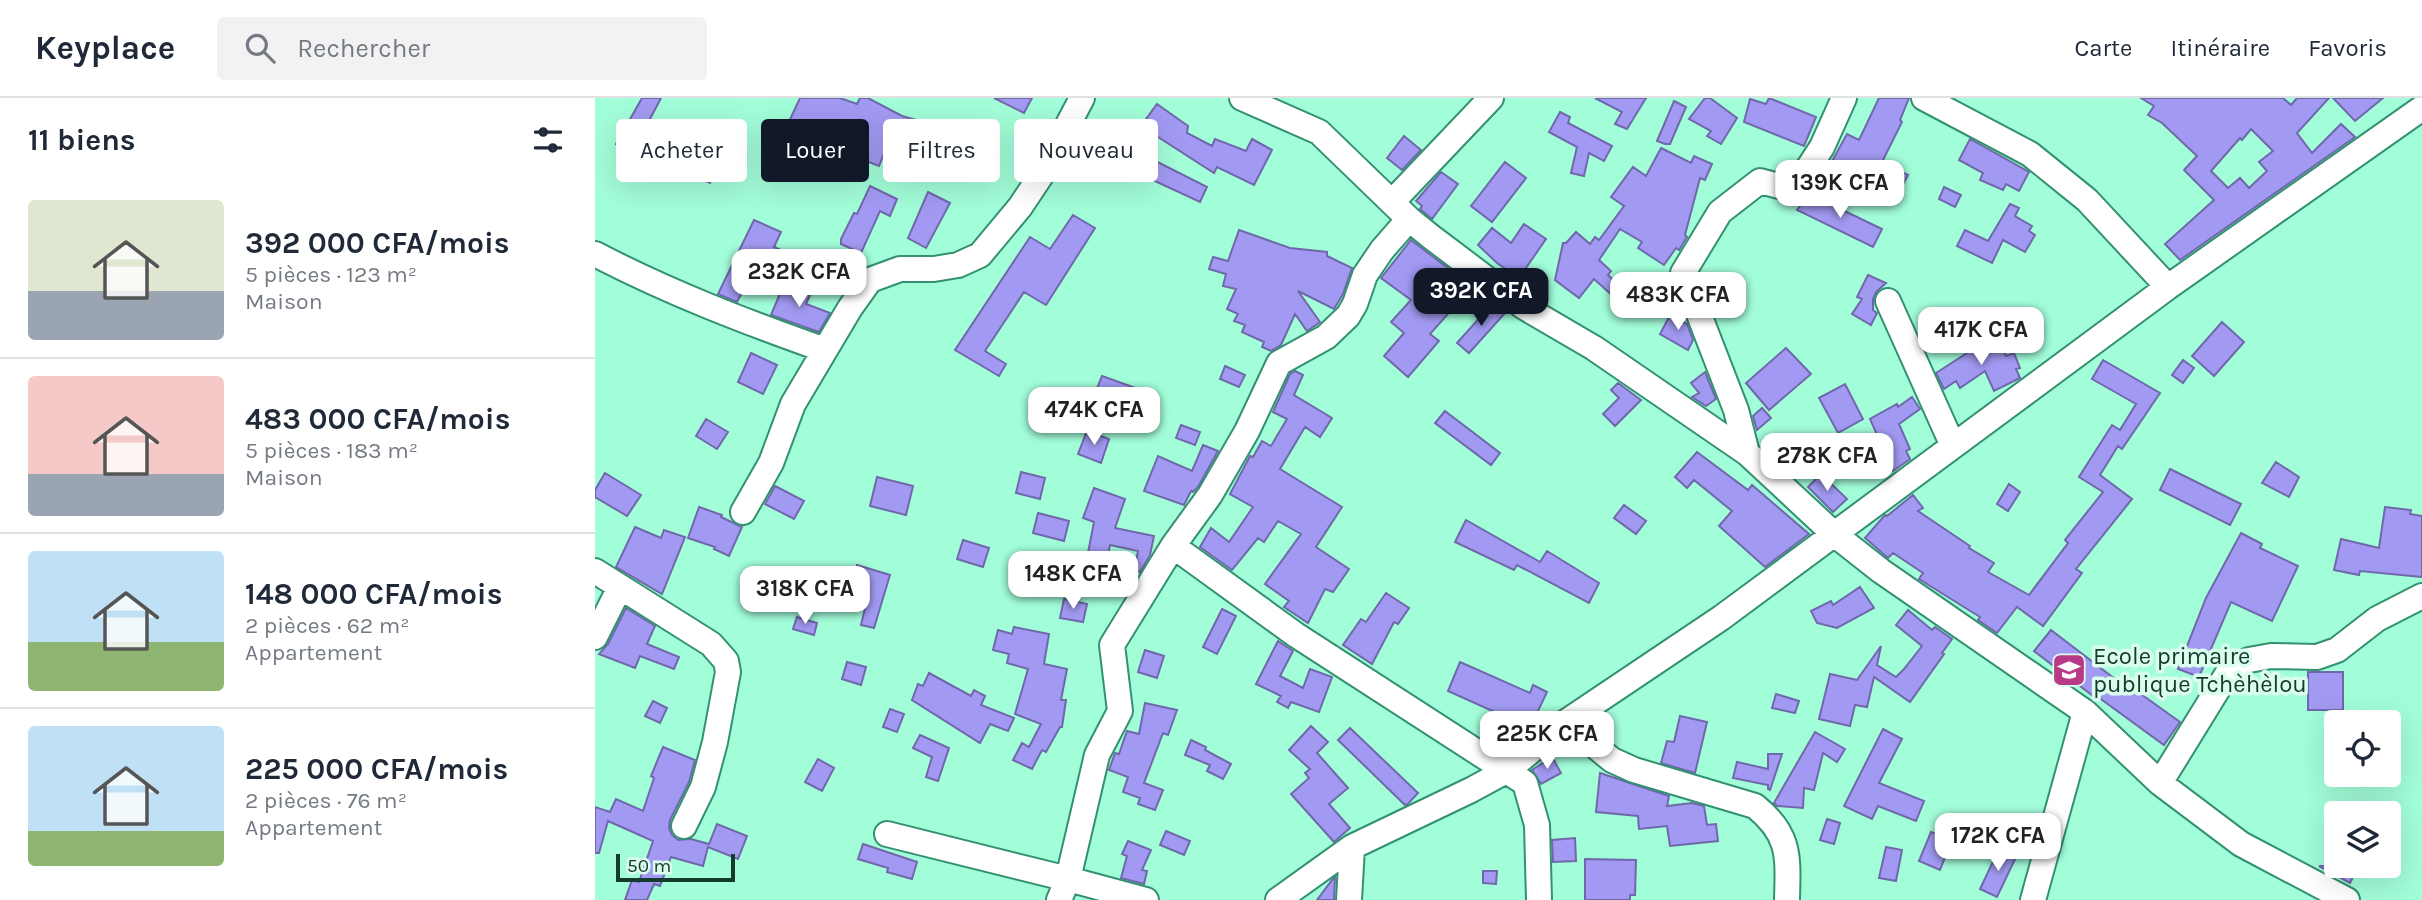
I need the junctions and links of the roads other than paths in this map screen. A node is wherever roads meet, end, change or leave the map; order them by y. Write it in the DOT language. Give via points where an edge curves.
graph roads {
  1 [pos="1082,98"];
  2 [pos="1242,98"];
  3 [pos="1492,98"];
  4 [pos="1844,98"];
  5 [pos="1924,98"];
  6 [pos="2422,108"];
  7 [pos="1401,210"];
  8 [pos="595,254"];
  9 [pos="2168,288"];
  10 [pos="1888,301"];
  11 [pos="825,349"];
  12 [pos="1953,446"];
  13 [pos="1747,453"];
  14 [pos="743,512"];
  15 [pos="1834,534"];
  16 [pos="1173,546"];
  17 [pos="595,571"];
  18 [pos="620,587"];
  19 [pos="2422,596"];
  20 [pos="595,637"];
  21 [pos="2085,712"];
  22 [pos="1566,722"];
  23 [pos="1508,770"];
  24 [pos="2160,783"];
  25 [pos="684,826"];
  26 [pos="887,834"];
  27 [pos="1352,847"];
  28 [pos="1063,890"];
  29 [pos="1146,900"];
  30 [pos="1278,900"];
  31 [pos="1349,900"];
  32 [pos="1539,900"];
  33 [pos="1787,900"];
  34 [pos="2033,900"];
  35 [pos="2347,900"];
  1 -- 11 [label="street" via="1042,174 980,255 958,265 900,269 870,280"];
  2 -- 7 [label="street" via="1319,132"];
  3 -- 7 [label="street"];
  4 -- 13 [label="street" via="1822,147 1794,190 1761,181 1720,212 1683,273 1736,410"];
  5 -- 9 [label="street" via="2030,154 2087,200"];
  6 -- 9 [label="street"];
  7 -- 13 [label="street" via="1524,307 1618,364"];
  7 -- 16 [label="street" via="1348,316 1326,337 1279,363 1210,495"];
  8 -- 11 [label="street" via="730,316"];
  9 -- 12 [label="street"];
  10 -- 12 [label="street"];
  11 -- 14 [label="street" via="793,404 771,463"];
  12 -- 15 [label="street"];
  13 -- 15 [label="street"];
  15 -- 21 [label="street" via="1881,572"];
  15 -- 22 [label="street" via="1721,618"];
  16 -- 23 [label="street" via="1296,635"];
  16 -- 28 [label="street" via="1112,645 1120,711 1097,755"];
  17 -- 18 [label="street"];
  18 -- 20 [label="street"];
  18 -- 25 [label="street" via="711,643 726,662 715,742"];
  19 -- 24 [label="street" via="2377,619 2337,650 2317,657 2249,660 2229,671"];
  21 -- 24 [label="street"];
  21 -- 34 [label="street"];
  22 -- 23 [label="street"];
  22 -- 33 [label="street" via="1612,760 1634,770 1755,806 1782,837 1789,871"];
  23 -- 27 [label="street"];
  23 -- 32 [label="street" via="1525,783 1537,825"];
  24 -- 35 [label="street" via="2241,844"];
  26 -- 28 [label="street"];
  27 -- 30 [label="street"];
  27 -- 31 [label="street"];
  28 -- 29 [label="street"];
}
